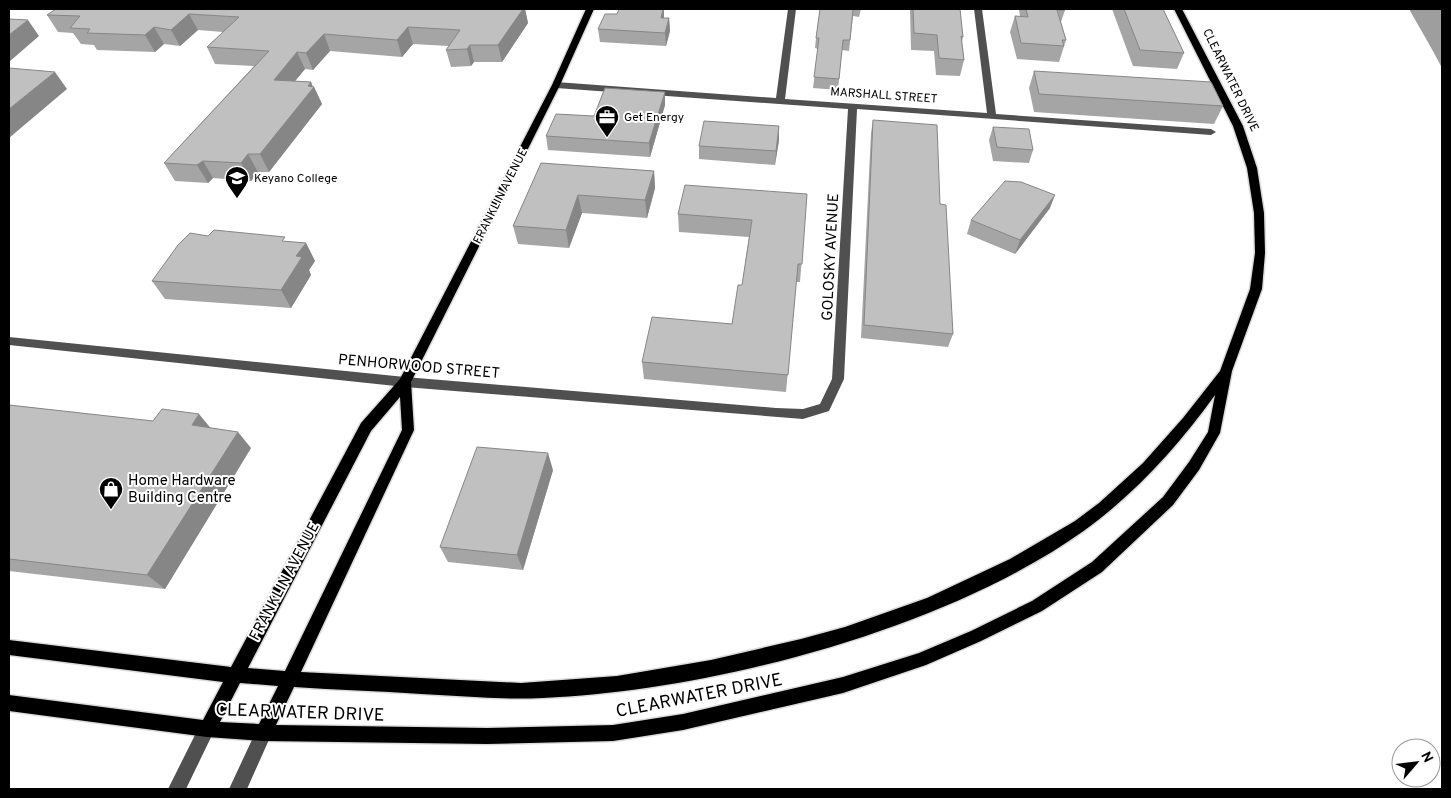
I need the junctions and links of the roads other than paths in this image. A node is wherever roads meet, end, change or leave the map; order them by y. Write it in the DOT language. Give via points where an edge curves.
graph roads {
  1 [pos="590,9"];
  2 [pos="792,9"];
  3 [pos="978,9"];
  4 [pos="1178,9"];
  5 [pos="556,85"];
  6 [pos="780,100"];
  7 [pos="853,106"];
  8 [pos="992,115"];
  9 [pos="1211,132"];
  10 [pos="9,341"];
  11 [pos="1226,371"];
  12 [pos="405,382"];
  13 [pos="825,408"];
  14 [pos="9,647"];
  15 [pos="234,675"];
  16 [pos="290,679"];
  17 [pos="9,703"];
  18 [pos="207,729"];
  19 [pos="264,733"];
  20 [pos="177,789"];
  21 [pos="238,789"];
  1 -- 5 [label="main road, FRANKLIN AVENUE"];
  2 -- 6 [label="street"];
  3 -- 8 [label="street"];
  4 -- 11 [label="main road, CLEARWATER DRIVE" via="1238,126 1252,168 1259,213 1260,253 1256,289"];
  5 -- 6 [label="street, MARSHALL STREET"];
  5 -- 12 [label="main road, FRANKLIN AVENUE"];
  6 -- 7 [label="street, MARSHALL STREET"];
  7 -- 8 [label="street, MARSHALL STREET"];
  7 -- 13 [label="street, GOLOSKY AVENUE" via="838,379"];
  8 -- 9 [label="street, MARSHALL STREET"];
  10 -- 12 [label="street, PENHORWOOD STREET"];
  11 -- 16 [label="main road, CLEARWATER DRIVE" via="1194,416 1154,461 1110,501 1057,540 983,580 915,611 827,641 669,676 594,686 521,690"];
  11 -- 19 [label="main road, CLEARWATER DRIVE" via="1214,433 1168,501 1097,567 1044,601 920,660 843,685 772,702 683,722 613,732 487,736"];
  12 -- 13 [label="street, PENHORWOOD STREET" via="776,413 803,414"];
  12 -- 15 [label="main road, FRANKLIN AVENUE" via="366,427"];
  12 -- 16 [label="main road" via="408,430"];
  14 -- 15 [label="main road, CLEARWATER DRIVE"];
  15 -- 16 [label="main road, CLEARWATER DRIVE"];
  15 -- 18 [label="main road, FRANKLIN AVENUE"];
  16 -- 19 [label="main road"];
  17 -- 18 [label="main road, CLEARWATER DRIVE"];
  18 -- 19 [label="main road, CLEARWATER DRIVE"];
  18 -- 20 [label="street, FRANKLIN AVENUE"];
  19 -- 21 [label="street"];
}
